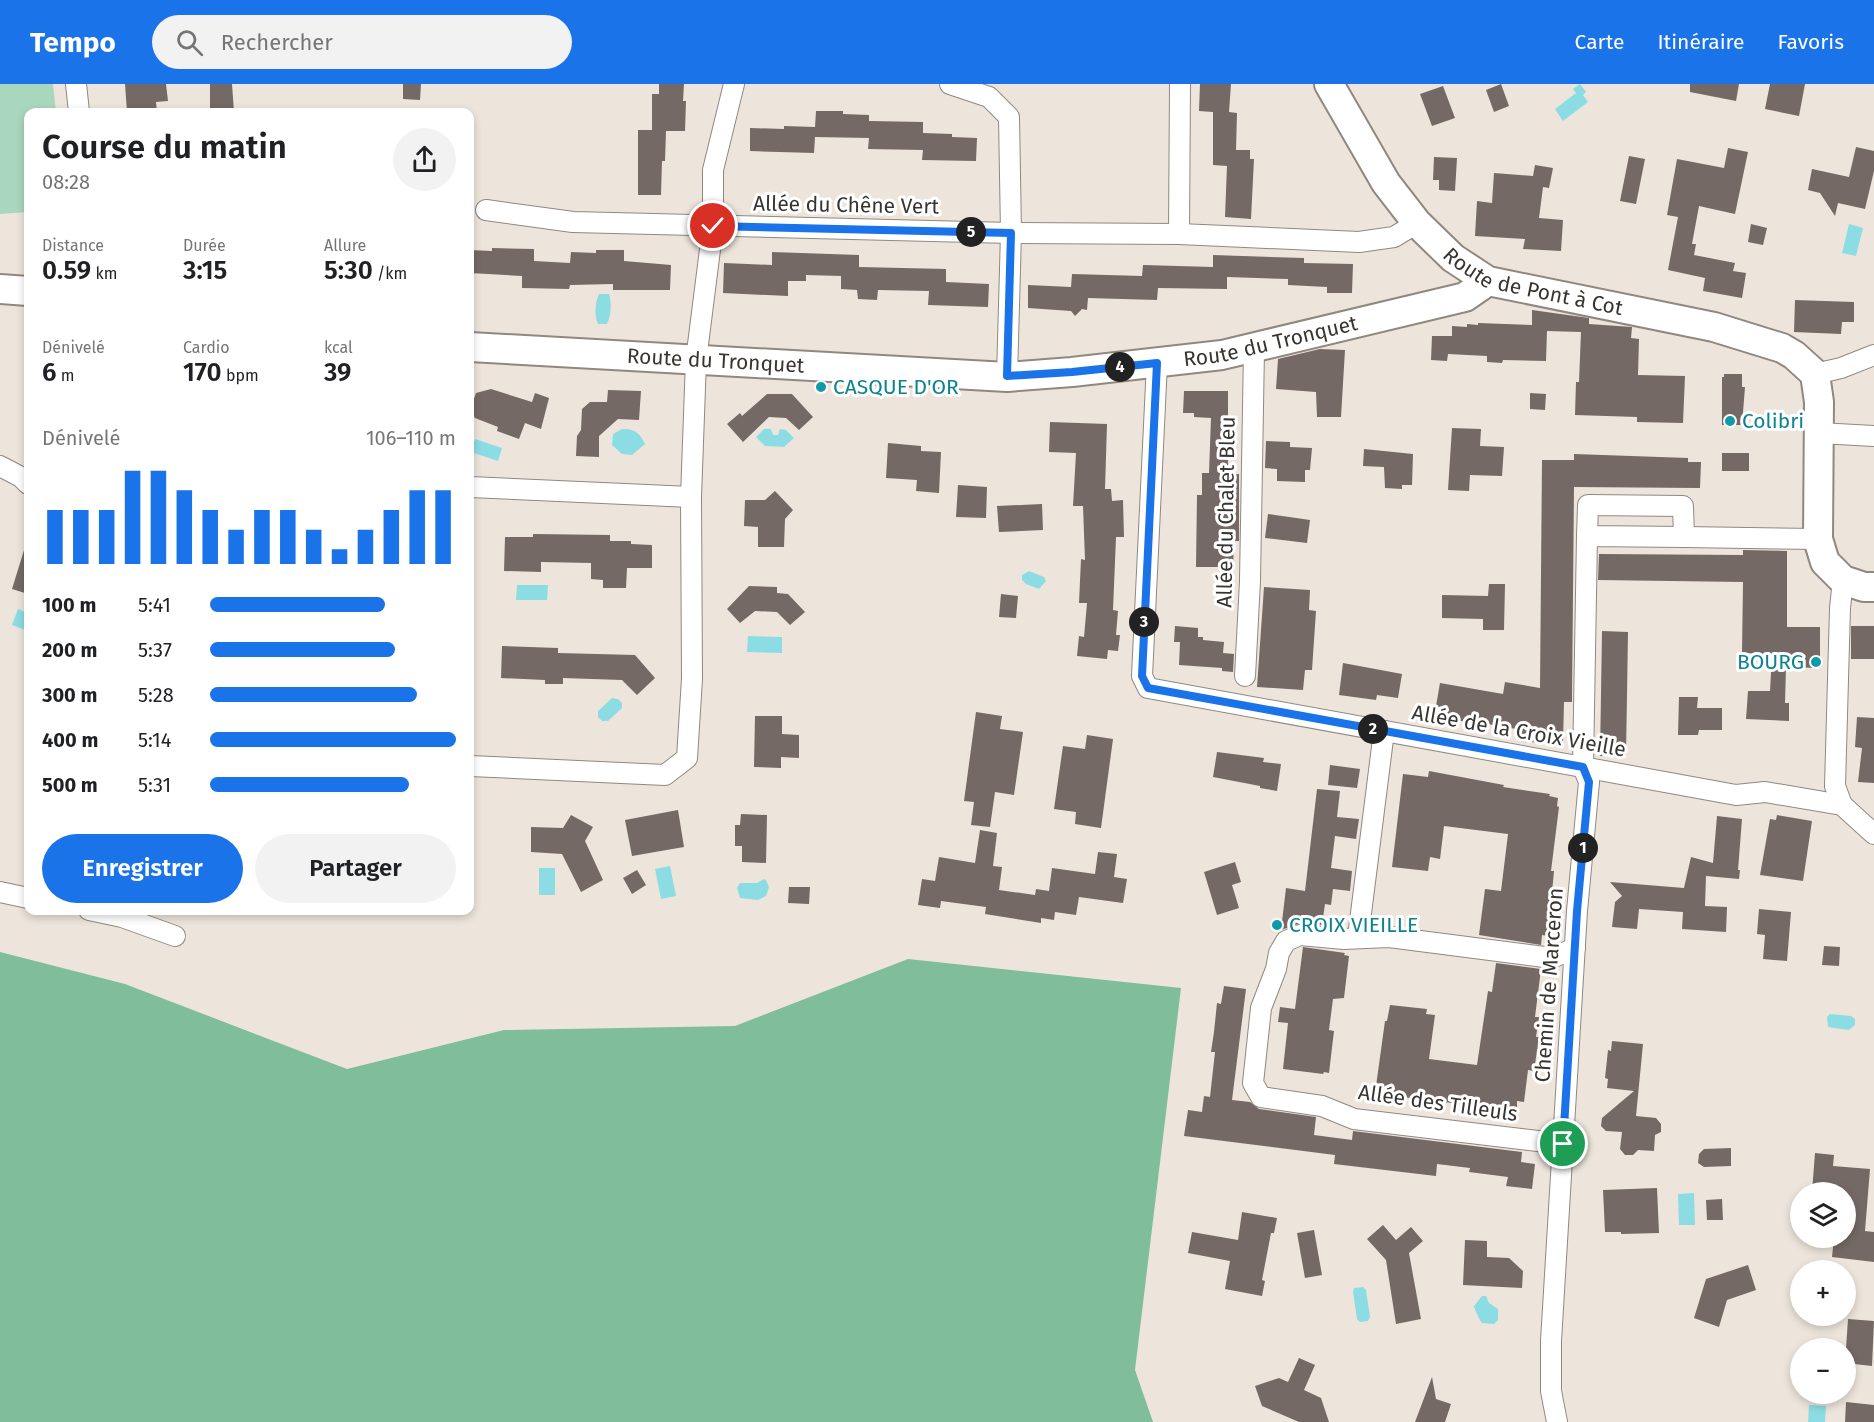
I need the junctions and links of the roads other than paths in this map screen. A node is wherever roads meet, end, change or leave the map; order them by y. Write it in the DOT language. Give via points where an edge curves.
graph roads {
  1 [pos="76,84"];
  2 [pos="734,84"];
  3 [pos="950,84"];
  4 [pos="1180,84"];
  5 [pos="1329,84"];
  6 [pos="79,108"];
  7 [pos="486,210"];
  8 [pos="1417,223"];
  9 [pos="713,226"];
  10 [pos="1011,233"];
  11 [pos="1179,234"];
  12 [pos="1488,281"];
  13 [pos="0,289"];
  14 [pos="24,291"];
  15 [pos="474,347"];
  16 [pos="1254,349"];
  17 [pos="1874,355"];
  18 [pos="696,360"];
  19 [pos="1157,363"];
  20 [pos="1815,374"];
  21 [pos="1007,376"];
  22 [pos="1819,433"];
  23 [pos="1874,436"];
  24 [pos="0,466"];
  25 [pos="24,480"];
  26 [pos="474,487"];
  27 [pos="691,497"];
  28 [pos="1587,536"];
  29 [pos="1684,537"];
  30 [pos="1818,539"];
  31 [pos="1843,580"];
  32 [pos="1874,587"];
  33 [pos="1245,676"];
  34 [pos="1384,731"];
  35 [pos="474,766"];
  36 [pos="1583,767"];
  37 [pos="1842,805"];
  38 [pos="1874,834"];
  39 [pos="0,892"];
  40 [pos="24,897"];
  41 [pos="113,915"];
  42 [pos="175,936"];
  43 [pos="1358,938"];
  44 [pos="1575,948"];
  45 [pos="1563,1144"];
  46 [pos="1557,1422"];
  1 -- 6 [label="street"];
  2 -- 9 [label="street" via="713,170"];
  3 -- 10 [label="street" via="989,97 1009,117"];
  4 -- 11 [label="street"];
  5 -- 8 [label="street, Route de Pont à Cot" via="1386,183"];
  7 -- 9 [label="street, Allée du Chêne Vert" via="573,222"];
  8 -- 11 [label="street, Allée du Chêne Vert" via="1394,237 1359,242"];
  8 -- 12 [label="street, Route de Pont à Cot" via="1453,258"];
  9 -- 10 [label="street, Allée du Chêne Vert"];
  9 -- 18 [label="street"];
  10 -- 11 [label="street, Allée du Chêne Vert"];
  10 -- 21 [label="street"];
  12 -- 16 [label="street, Route du Tronquet" via="1465,297"];
  12 -- 20 [label="street, Route de Pont à Cot" via="1714,327 1782,348"];
  13 -- 14 [label="street"];
  15 -- 18 [label="street, Route du Tronquet"];
  16 -- 19 [label="street, Route du Tronquet"];
  16 -- 33 [label="street, Allée du Chalet Bleu"];
  17 -- 20 [label="street"];
  18 -- 21 [label="street, Route du Tronquet"];
  18 -- 27 [label="street"];
  19 -- 21 [label="street, Route du Tronquet"];
  19 -- 34 [label="street, Allée de la Croix Vieille" via="1142,676 1148,688"];
  20 -- 22 [label="street"];
  22 -- 23 [label="street"];
  22 -- 30 [label="street"];
  24 -- 25 [label="street"];
  26 -- 27 [label="street"];
  27 -- 35 [label="street" via="692,679 687,758 665,775"];
  28 -- 29 [label="street"];
  28 -- 29 [label="street, Chemin de Marceron" via="1588,505 1683,506"];
  28 -- 36 [label="street, Chemin de Marceron"];
  29 -- 30 [label="street"];
  30 -- 31 [label="street" via="1825,562"];
  31 -- 32 [label="street"];
  31 -- 37 [label="street" via="1835,786"];
  34 -- 36 [label="street, Allée de la Croix Vieille"];
  34 -- 43 [label="street"];
  36 -- 37 [label="street, Allée de la Croix Vieille" via="1736,795 1765,792"];
  36 -- 44 [label="street, Chemin de Marceron" via="1589,782"];
  37 -- 38 [label="street"];
  39 -- 40 [label="street"];
  41 -- 42 [label="street"];
  43 -- 44 [label="street, Allée des Tilleuls" via="1389,937 1552,958"];
  43 -- 45 [label="street, Allée des Tilleuls" via="1300,935 1286,941 1262,1008 1253,1083 1261,1097 1322,1106 1354,1119"];
  44 -- 45 [label="street, Chemin de Marceron"];
  45 -- 46 [label="street, Chemin de Marceron" via="1551,1341 1551,1391"];
}
